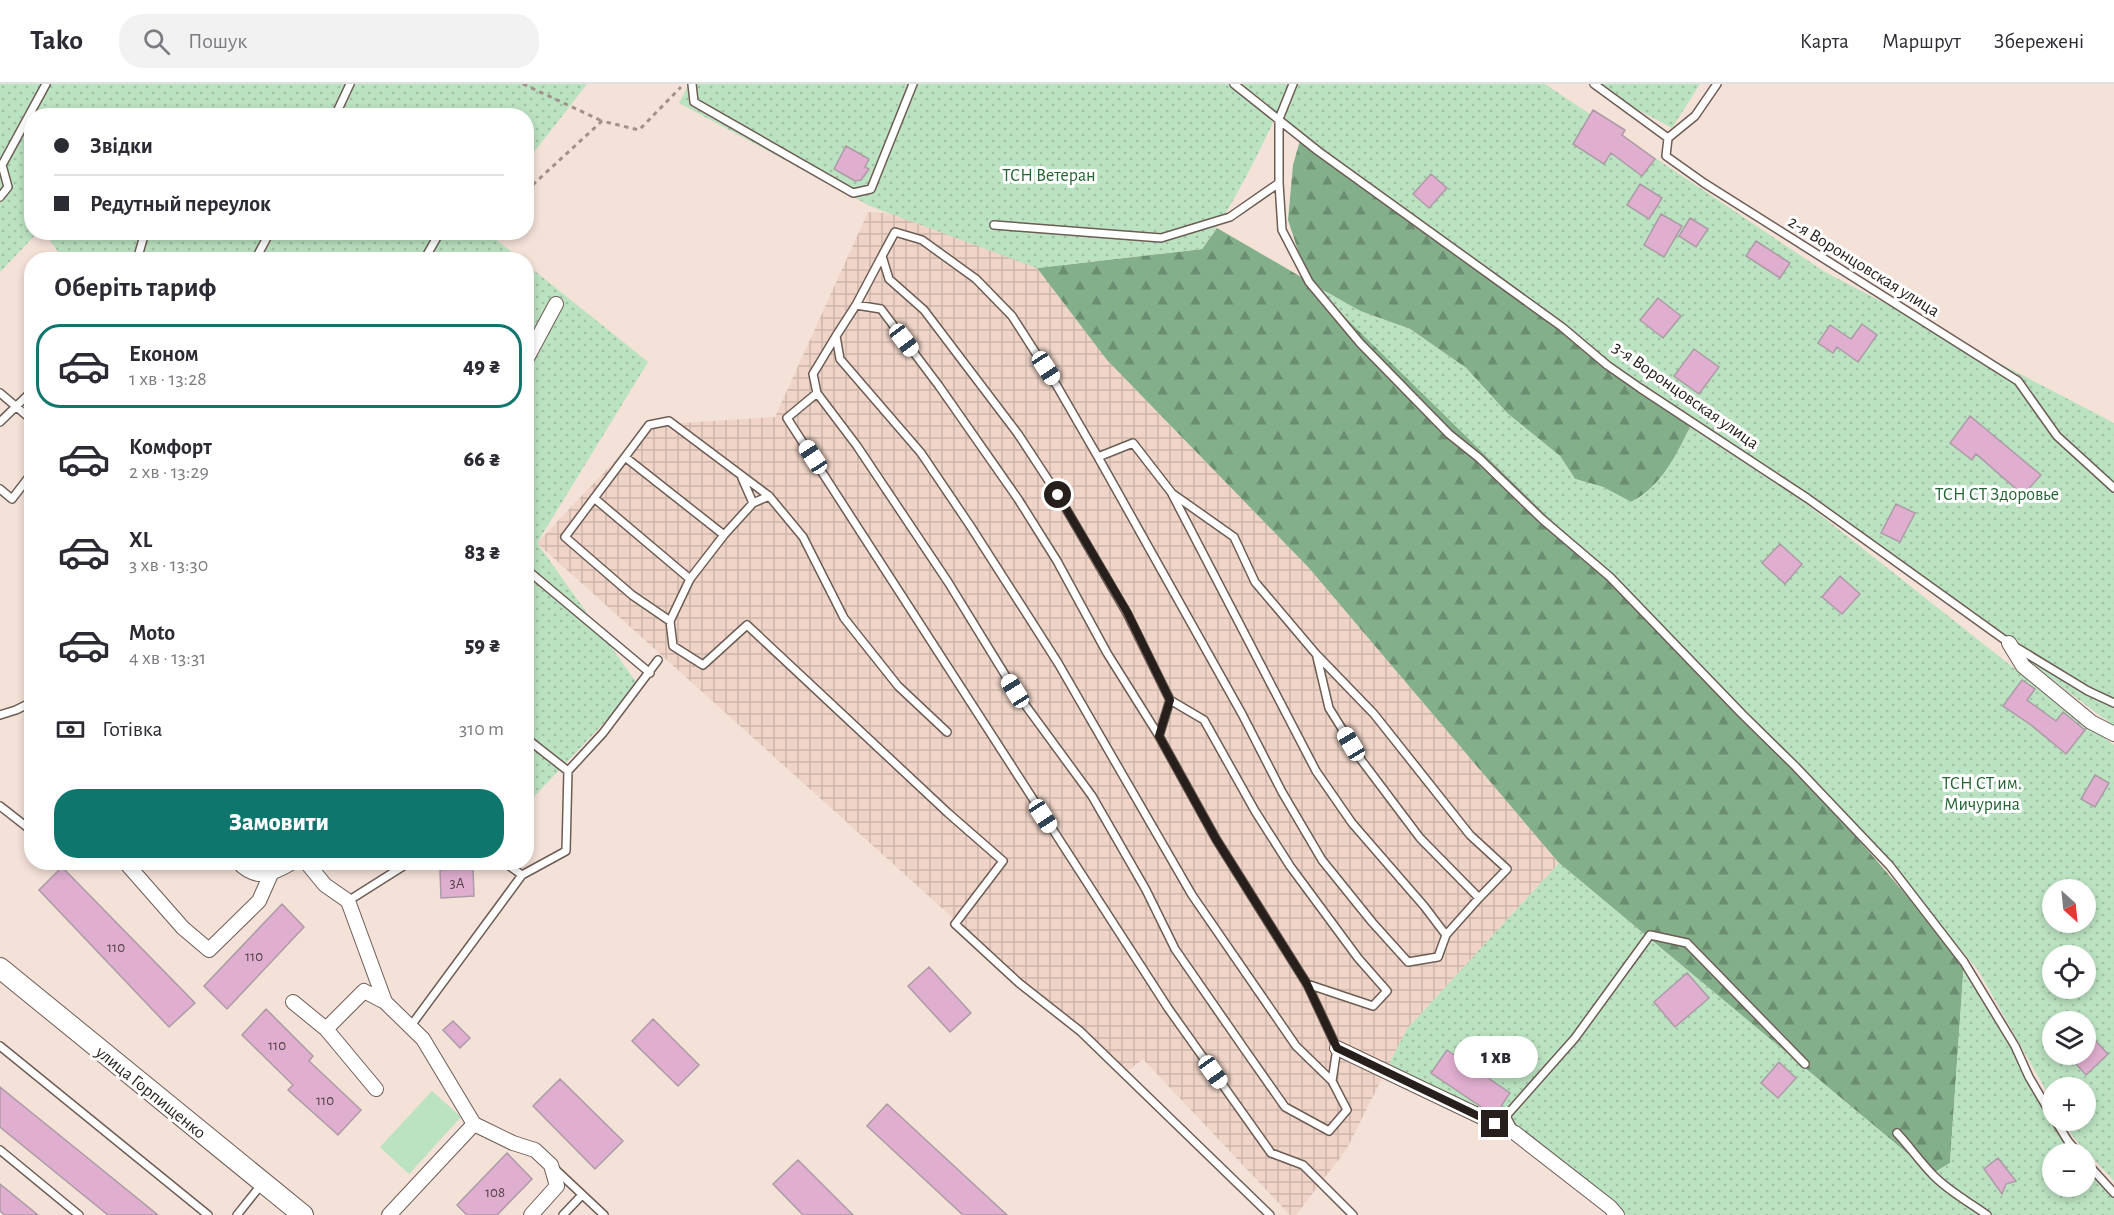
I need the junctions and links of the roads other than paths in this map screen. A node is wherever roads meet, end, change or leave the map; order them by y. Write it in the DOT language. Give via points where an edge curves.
graph roads {
  1 [pos="46,84"];
  2 [pos="350,84"];
  3 [pos="692,84"];
  4 [pos="913,84"];
  5 [pos="1234,84"];
  6 [pos="1293,84"];
  7 [pos="1594,84"];
  8 [pos="1717,84"];
  9 [pos="33,108"];
  10 [pos="338,108"];
  11 [pos="1280,119"];
  12 [pos="24,124"];
  13 [pos="1668,138"];
  14 [pos="1279,183"];
  15 [pos="0,197"];
  16 [pos="994,225"];
  17 [pos="882,256"];
  18 [pos="556,304"];
  19 [pos="856,305"];
  20 [pos="836,336"];
  21 [pos="534,345"];
  22 [pos="0,393"];
  23 [pos="817,393"];
  24 [pos="24,399"];
  25 [pos="17,406"];
  26 [pos="24,413"];
  27 [pos="0,422"];
  28 [pos="625,457"];
  29 [pos="1098,457"];
  30 [pos="741,477"];
  31 [pos="24,483"];
  32 [pos="2114,488"];
  33 [pos="0,489"];
  34 [pos="1171,492"];
  35 [pos="769,496"];
  36 [pos="594,498"];
  37 [pos="753,503"];
  38 [pos="724,535"];
  39 [pos="534,576"];
  40 [pos="690,579"];
  41 [pos="670,621"];
  42 [pos="2009,643"];
  43 [pos="1316,654"];
  44 [pos="658,660"];
  45 [pos="650,673"];
  46 [pos="1170,700"];
  47 [pos="2114,702"];
  48 [pos="24,706"];
  49 [pos="0,715"];
  50 [pos="947,732"];
  51 [pos="2114,734"];
  52 [pos="1159,736"];
  53 [pos="534,744"];
  54 [pos="568,771"];
  55 [pos="0,806"];
  56 [pos="24,825"];
  57 [pos="534,868"];
  58 [pos="132,870"];
  59 [pos="246,870"];
  60 [pos="278,870"];
  61 [pos="313,870"];
  62 [pos="397,870"];
  63 [pos="515,870"];
  64 [pos="531,870"];
  65 [pos="271,874"];
  66 [pos="522,875"];
  67 [pos="1479,898"];
  68 [pos="348,901"];
  69 [pos="1446,935"];
  70 [pos="4,974"];
  71 [pos="1307,984"];
  72 [pos="293,1002"];
  73 [pos="385,1002"];
  74 [pos="410,1027"];
  75 [pos="326,1029"];
  76 [pos="0,1046"];
  77 [pos="1337,1048"];
  78 [pos="1805,1064"];
  79 [pos="1332,1081"];
  80 [pos="376,1089"];
  81 [pos="2042,1100"];
  82 [pos="474,1124"];
  83 [pos="1515,1133"];
  84 [pos="1897,1133"];
  85 [pos="0,1150"];
  86 [pos="551,1165"];
  87 [pos="2096,1173"];
  88 [pos="263,1183"];
  89 [pos="2114,1193"];
  90 [pos="582,1195"];
  91 [pos="79,1215"];
  92 [pos="208,1215"];
  93 [pos="237,1215"];
  94 [pos="303,1215"];
  95 [pos="388,1215"];
  96 [pos="531,1215"];
  97 [pos="563,1215"];
  98 [pos="604,1215"];
  99 [pos="1270,1215"];
  100 [pos="1353,1215"];
  101 [pos="1617,1215"];
  102 [pos="1987,1215"];
  1 -- 9 [label="lane"];
  2 -- 10 [label="lane"];
  3 -- 4 [label="lane" via="694,102 853,193 871,189"];
  5 -- 11 [label="lane, 3-я Воронцовская улица"];
  6 -- 11 [label="lane"];
  7 -- 13 [label="lane"];
  8 -- 13 [label="lane" via="1695,116"];
  11 -- 14 [label="lane"];
  11 -- 42 [label="lane, 3-я Воронцовская улица" via="1318,151 1563,327 1615,370 1807,498"];
  12 -- 15 [label="lane" via="2,165 8,187"];
  13 -- 32 [label="lane, 2-я Воронцовская улица" via="1666,156 1704,183 2018,381 2057,436"];
  14 -- 16 [label="lane" via="1230,217 1161,237"];
  14 -- 81 [label="lane" via="1282,230 1309,282 1360,343 1449,434 1610,577 1890,866 1964,962"];
  17 -- 19 [label="lane"];
  17 -- 29 [label="lane" via="895,232 922,240 976,279 1012,316"];
  17 -- 46 [label="lane" via="890,279 924,310 1018,434 1058,495 1127,612"];
  18 -- 21 [label="street"];
  19 -- 20 [label="lane"];
  19 -- 52 [label="lane" via="881,309 1018,498"];
  20 -- 23 [label="lane" via="813,374"];
  20 -- 79 [label="lane" via="840,359 921,453 971,527 1063,672 1192,895 1296,1046"];
  22 -- 25 [label="lane"];
  23 -- 79 [label="lane" via="942,572 1015,691 1092,796 1175,949 1285,1107 1329,1131 1347,1110"];
  23 -- 100 [label="lane" via="787,417 1168,1008 1271,1153 1303,1165"];
  24 -- 25 [label="lane"];
  25 -- 26 [label="lane"];
  25 -- 27 [label="lane"];
  28 -- 30 [label="lane" via="649,425 669,421"];
  28 -- 36 [label="lane"];
  28 -- 38 [label="lane"];
  29 -- 34 [label="lane" via="1133,443"];
  29 -- 69 [label="lane" via="1322,860 1408,962 1438,957"];
  30 -- 35 [label="lane"];
  30 -- 37 [label="lane"];
  31 -- 33 [label="lane" via="12,499"];
  34 -- 43 [label="lane" via="1234,537 1255,582"];
  34 -- 69 [label="lane" via="1316,771 1352,823"];
  35 -- 37 [label="lane"];
  35 -- 50 [label="lane" via="803,537 844,618 898,686"];
  36 -- 40 [label="lane"];
  36 -- 41 [label="lane" via="565,537 632,595"];
  37 -- 38 [label="lane"];
  38 -- 40 [label="lane"];
  39 -- 45 [label="lane"];
  40 -- 41 [label="lane"];
  41 -- 99 [label="lane" via="672,646 703,665 747,625 1003,861 955,924 1018,983 1080,1031"];
  42 -- 47 [label="lane" via="2088,691"];
  42 -- 51 [label="street, 3-я Воронцовская улица" via="2023,666 2091,723"];
  43 -- 67 [label="lane" via="1329,708 1362,761 1420,838"];
  43 -- 67 [label="lane" via="1374,714 1470,835 1507,869"];
  44 -- 45 [label="lane"];
  45 -- 54 [label="lane"];
  46 -- 52 [label="lane"];
  46 -- 71 [label="lane" via="1204,720 1290,866 1387,991 1373,1006"];
  48 -- 49 [label="lane"];
  52 -- 71 [label="lane" via="1216,839"];
  53 -- 54 [label="lane"];
  54 -- 57 [label="lane" via="566,851"];
  55 -- 56 [label="lane"];
  58 -- 65 [label="street" via="183,928 209,950 259,901"];
  59 -- 65 [label="street"];
  60 -- 65 [label="street"];
  61 -- 68 [label="street" via="325,885"];
  62 -- 68 [label="lane"];
  63 -- 66 [label="lane"];
  64 -- 66 [label="lane"];
  66 -- 74 [label="lane"];
  67 -- 69 [label="lane"];
  68 -- 73 [label="street"];
  70 -- 88 [label="main road, улица Горпищенко"];
  71 -- 77 [label="lane"];
  72 -- 75 [label="street"];
  73 -- 74 [label="street"];
  73 -- 75 [label="street" via="364,991"];
  74 -- 82 [label="street" via="423,1039"];
  75 -- 80 [label="street"];
  76 -- 92 [label="lane"];
  77 -- 79 [label="lane"];
  77 -- 83 [label="street"];
  78 -- 83 [label="lane" via="1687,943 1650,935 1575,1038 1506,1116"];
  82 -- 86 [label="street" via="534,1150"];
  82 -- 95 [label="street"];
  83 -- 101 [label="street"];
  84 -- 102 [label="lane" via="1956,1196"];
  85 -- 91 [label="lane"];
  86 -- 90 [label="lane"];
  86 -- 96 [label="street" via="557,1186"];
  87 -- 89 [label="lane"];
  88 -- 93 [label="lane"];
  88 -- 94 [label="main road, улица Горпищенко"];
  90 -- 97 [label="lane"];
  90 -- 98 [label="lane"];
}
